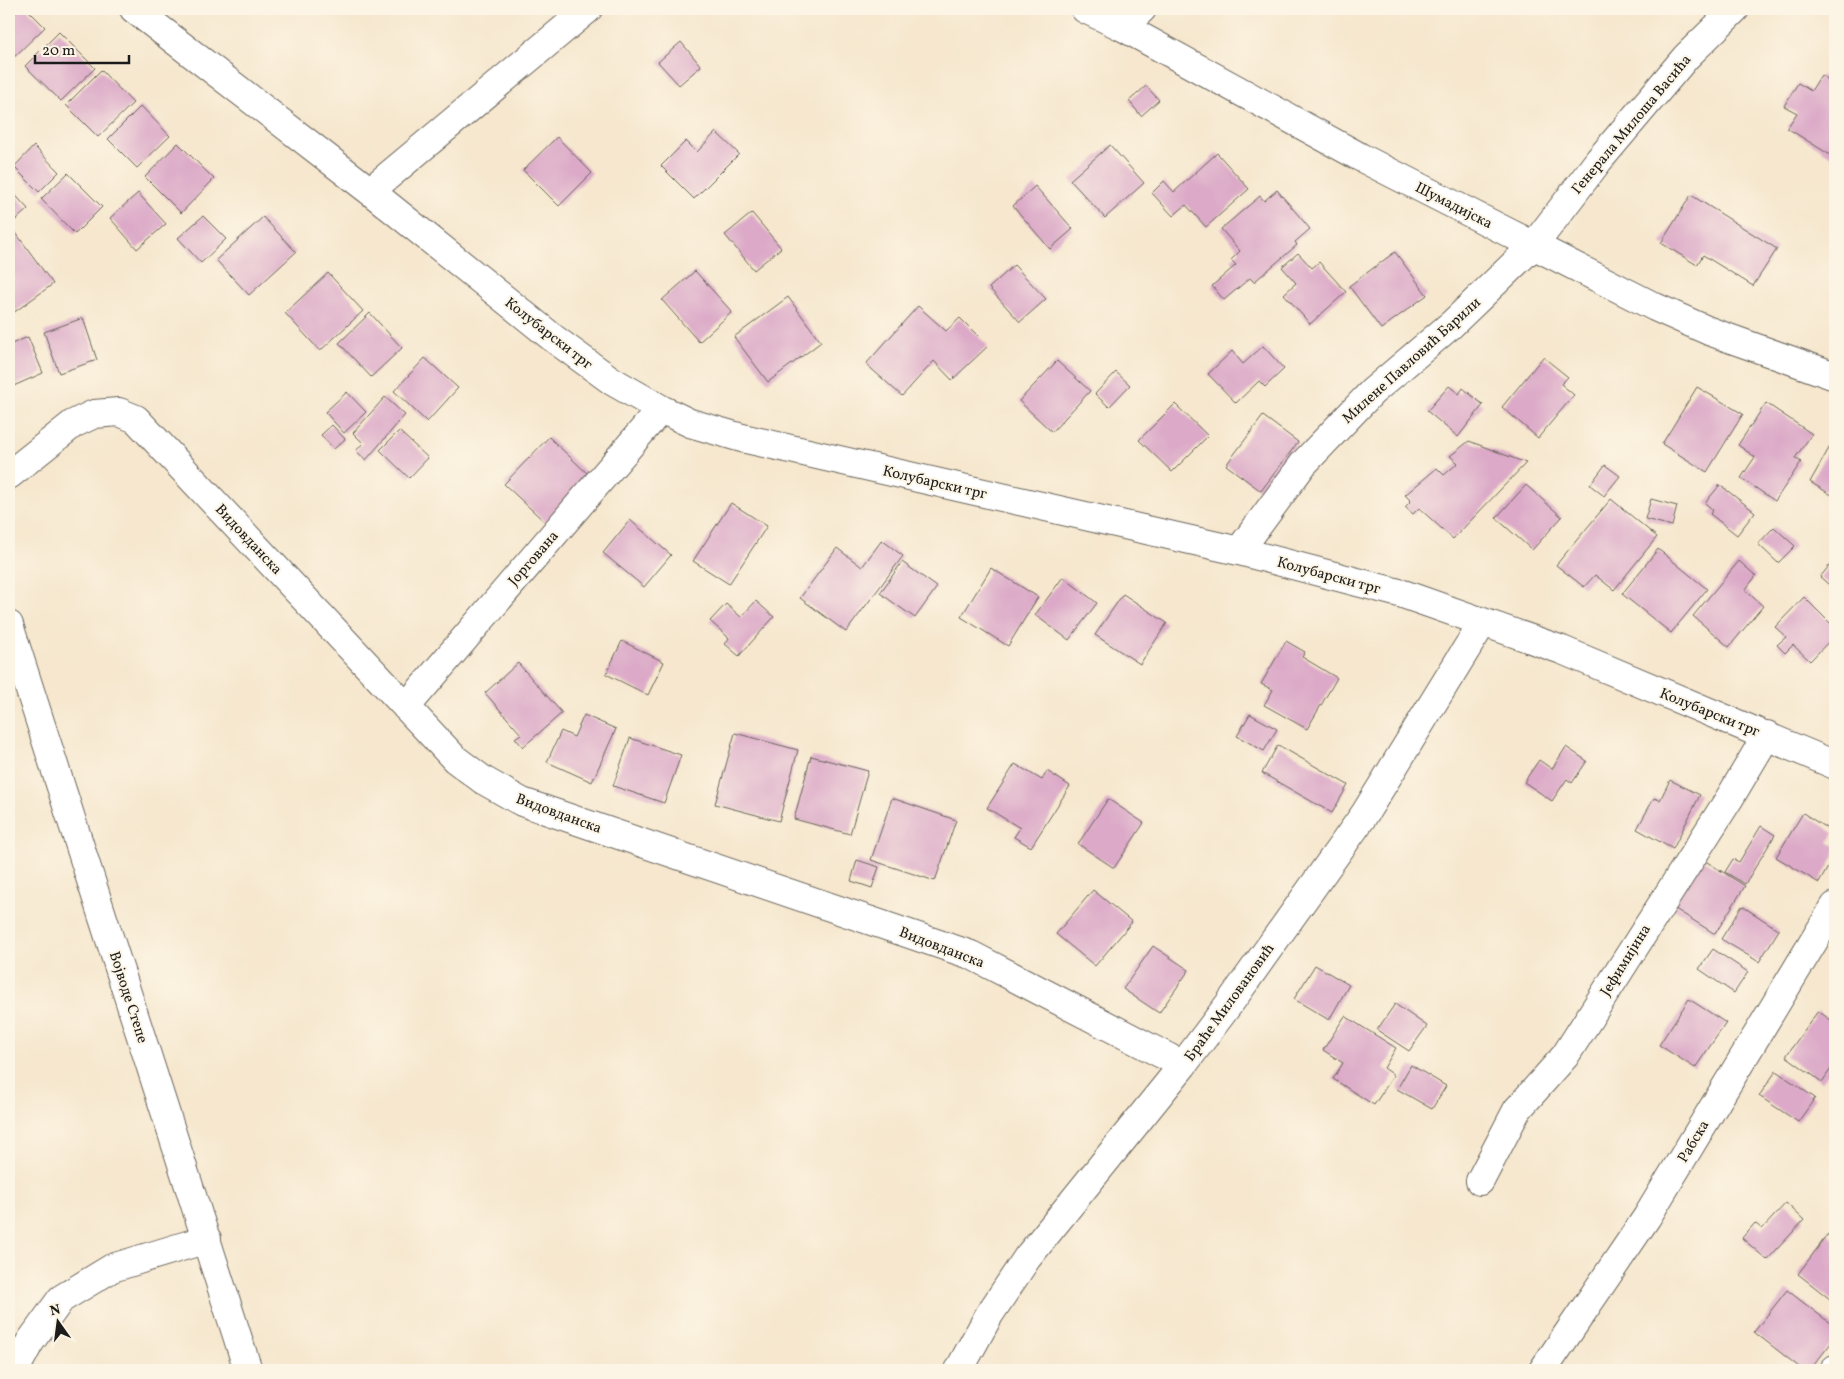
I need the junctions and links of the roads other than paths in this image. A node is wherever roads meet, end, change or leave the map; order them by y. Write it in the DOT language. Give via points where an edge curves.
graph roads {
  1 [pos="134,9"];
  2 [pos="588,9"];
  3 [pos="1084,9"];
  4 [pos="1735,9"];
  5 [pos="1132,18"];
  6 [pos="370,190"];
  7 [pos="1534,245"];
  8 [pos="1835,376"];
  9 [pos="661,409"];
  10 [pos="9,475"];
  11 [pos="1239,551"];
  12 [pos="1483,622"];
  13 [pos="9,625"];
  14 [pos="406,707"];
  15 [pos="1767,735"];
  16 [pos="1835,765"];
  17 [pos="1835,906"];
  18 [pos="1183,1065"];
  19 [pos="1480,1181"];
  20 [pos="207,1239"];
  21 [pos="15,1370"];
  22 [pos="248,1370"];
  23 [pos="959,1370"];
  24 [pos="1543,1370"];
  1 -- 6 [label="street, Колубарски трг"];
  2 -- 6 [label="street"];
  3 -- 5 [label="street, Шумадијска"];
  4 -- 7 [label="street, Генерала Милоша Васића" via="1686,57 1599,160"];
  5 -- 7 [label="street, Шумадијска" via="1360,157"];
  6 -- 9 [label="street, Колубарски трг" via="553,338 612,381"];
  7 -- 8 [label="street, Шумадијска" via="1709,331"];
  7 -- 11 [label="street, Милене Павловић Барили" via="1340,424 1304,463"];
  9 -- 11 [label="street, Колубарски трг" via="690,424 742,438"];
  9 -- 14 [label="street, Јоргована"];
  10 -- 14 [label="street, Видовданска" via="73,424 94,414 119,412 136,419"];
  11 -- 12 [label="street, Колубарски трг" via="1403,594"];
  12 -- 15 [label="street, Колубарски трг" via="1562,650"];
  12 -- 18 [label="street, Браће Миловановић" via="1364,815"];
  13 -- 20 [label="street, Војводе Степе"];
  14 -- 18 [label="street, Видовданска" via="455,759 483,780 522,802 971,955"];
  15 -- 16 [label="street, Колубарски трг"];
  15 -- 19 [label="street, Јефимијина" via="1565,1056 1517,1110"];
  17 -- 24 [label="street, Рабска" via="1647,1216"];
  18 -- 23 [label="street, Браће Миловановић" via="1027,1258 989,1315"];
  20 -- 21 [label="street" via="112,1268 60,1300 30,1342"];
  20 -- 22 [label="street, Војводе Степе"];
}
